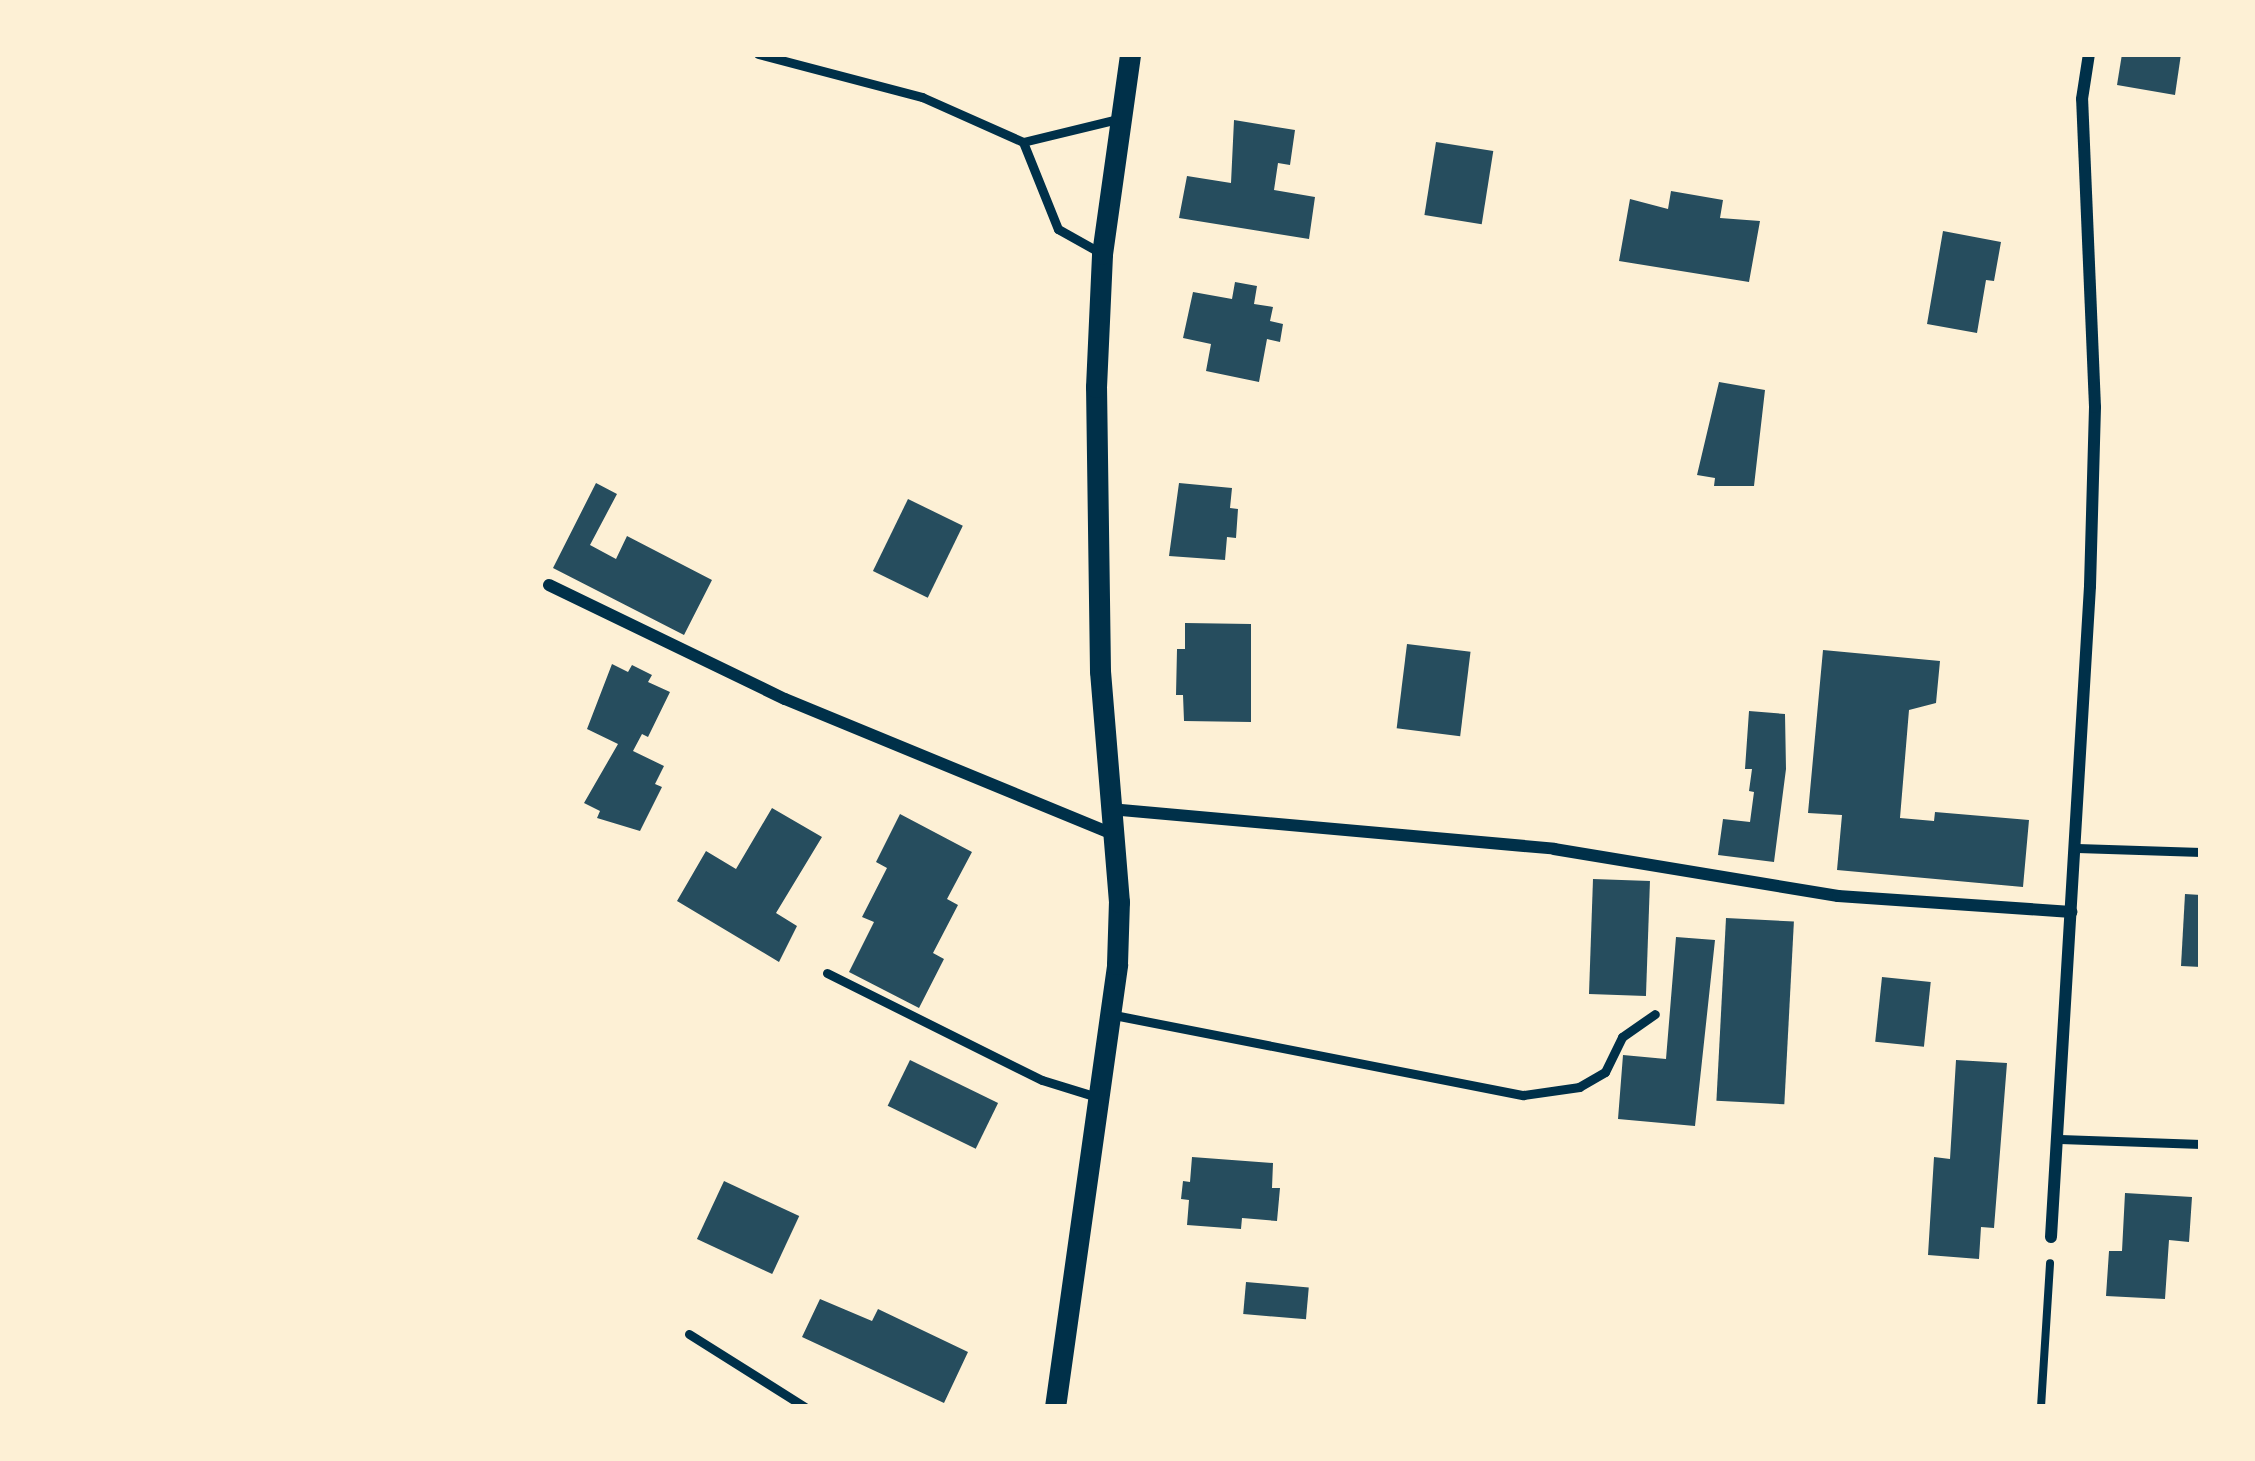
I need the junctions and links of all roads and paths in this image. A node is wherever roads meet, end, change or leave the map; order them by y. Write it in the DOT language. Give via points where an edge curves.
graph roads {
  1 [pos="758,54"];
  2 [pos="1130,54"];
  3 [pos="2089,54"];
  4 [pos="1122,118"];
  5 [pos="1023,142"];
  6 [pos="1102,254"];
  7 [pos="549,585"];
  8 [pos="1111,808"];
  9 [pos="1113,834"];
  10 [pos="2077,848"];
  11 [pos="2201,852"];
  12 [pos="2071,912"];
  13 [pos="827,973"];
  14 [pos="1655,1014"];
  15 [pos="1114,1015"];
  16 [pos="1102,1099"];
  17 [pos="2060,1139"];
  18 [pos="2201,1144"];
  19 [pos="2051,1238"];
  20 [pos="688,1334"];
  21 [pos="805,1407"];
  22 [pos="1055,1407"];
  23 [pos="2041,1407"];
  1 -- 5 [label="lane" via="922,97"];
  2 -- 4 [label="street"];
  3 -- 10 [label="street" via="2083,211 2095,407"];
  4 -- 5 [label="lane"];
  4 -- 6 [label="street"];
  5 -- 6 [label="lane" via="1058,229"];
  6 -- 8 [label="street" via="1100,671"];
  7 -- 9 [label="street" via="785,699"];
  8 -- 9 [label="street"];
  8 -- 12 [label="street" via="1554,849 1838,896"];
  9 -- 15 [label="street"];
  10 -- 11 [label="lane"];
  10 -- 12 [label="street"];
  12 -- 17 [label="street"];
  13 -- 16 [label="lane" via="1042,1080"];
  14 -- 15 [label="lane" via="1622,1037 1605,1072 1579,1088 1523,1095"];
  15 -- 16 [label="street"];
  16 -- 22 [label="street"];
  17 -- 18 [label="lane"];
  17 -- 19 [label="street"];
  19 -- 23 [label="path"];
  20 -- 21 [label="lane"];
}
